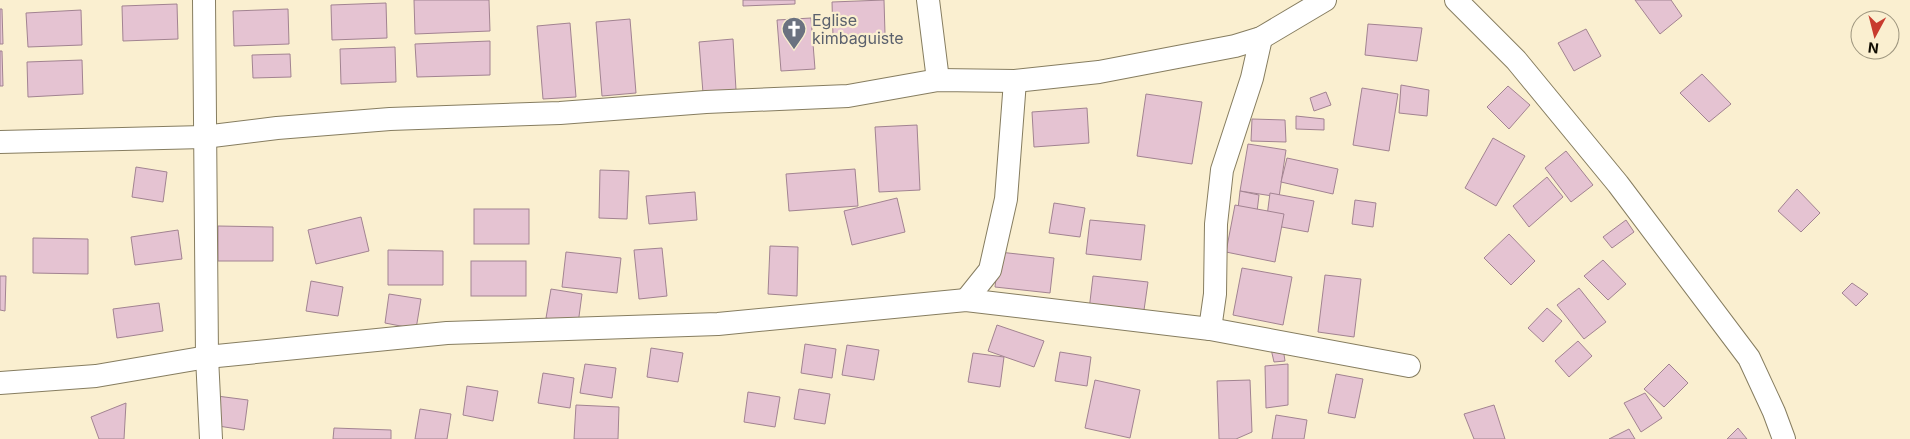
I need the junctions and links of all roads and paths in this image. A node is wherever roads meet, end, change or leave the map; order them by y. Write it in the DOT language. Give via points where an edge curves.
graph roads {
  1 [pos="204,0"];
  2 [pos="928,0"];
  3 [pos="1325,0"];
  4 [pos="1456,0"];
  5 [pos="1261,38"];
  6 [pos="938,80"];
  7 [pos="1015,81"];
  8 [pos="204,137"];
  9 [pos="0,142"];
  10 [pos="966,300"];
  11 [pos="1210,329"];
  12 [pos="207,357"];
  13 [pos="1409,366"];
  14 [pos="0,383"];
  15 [pos="211,439"];
  16 [pos="1784,439"];
  1 -- 8 [label="street"];
  2 -- 6 [label="street"];
  3 -- 5 [label="street"];
  4 -- 16 [label="street" via="1516,60 1618,184 1749,358"];
  5 -- 7 [label="street" via="1099,72"];
  5 -- 11 [label="street" via="1252,78 1222,170"];
  6 -- 7 [label="street"];
  6 -- 8 [label="street" via="848,96 390,119"];
  7 -- 10 [label="street" via="1006,199 990,270"];
  8 -- 9 [label="street"];
  8 -- 12 [label="street"];
  10 -- 11 [label="street"];
  10 -- 12 [label="street" via="718,324 447,333"];
  11 -- 13 [label="street"];
  12 -- 14 [label="street" via="96,376"];
  12 -- 15 [label="street"];
}
